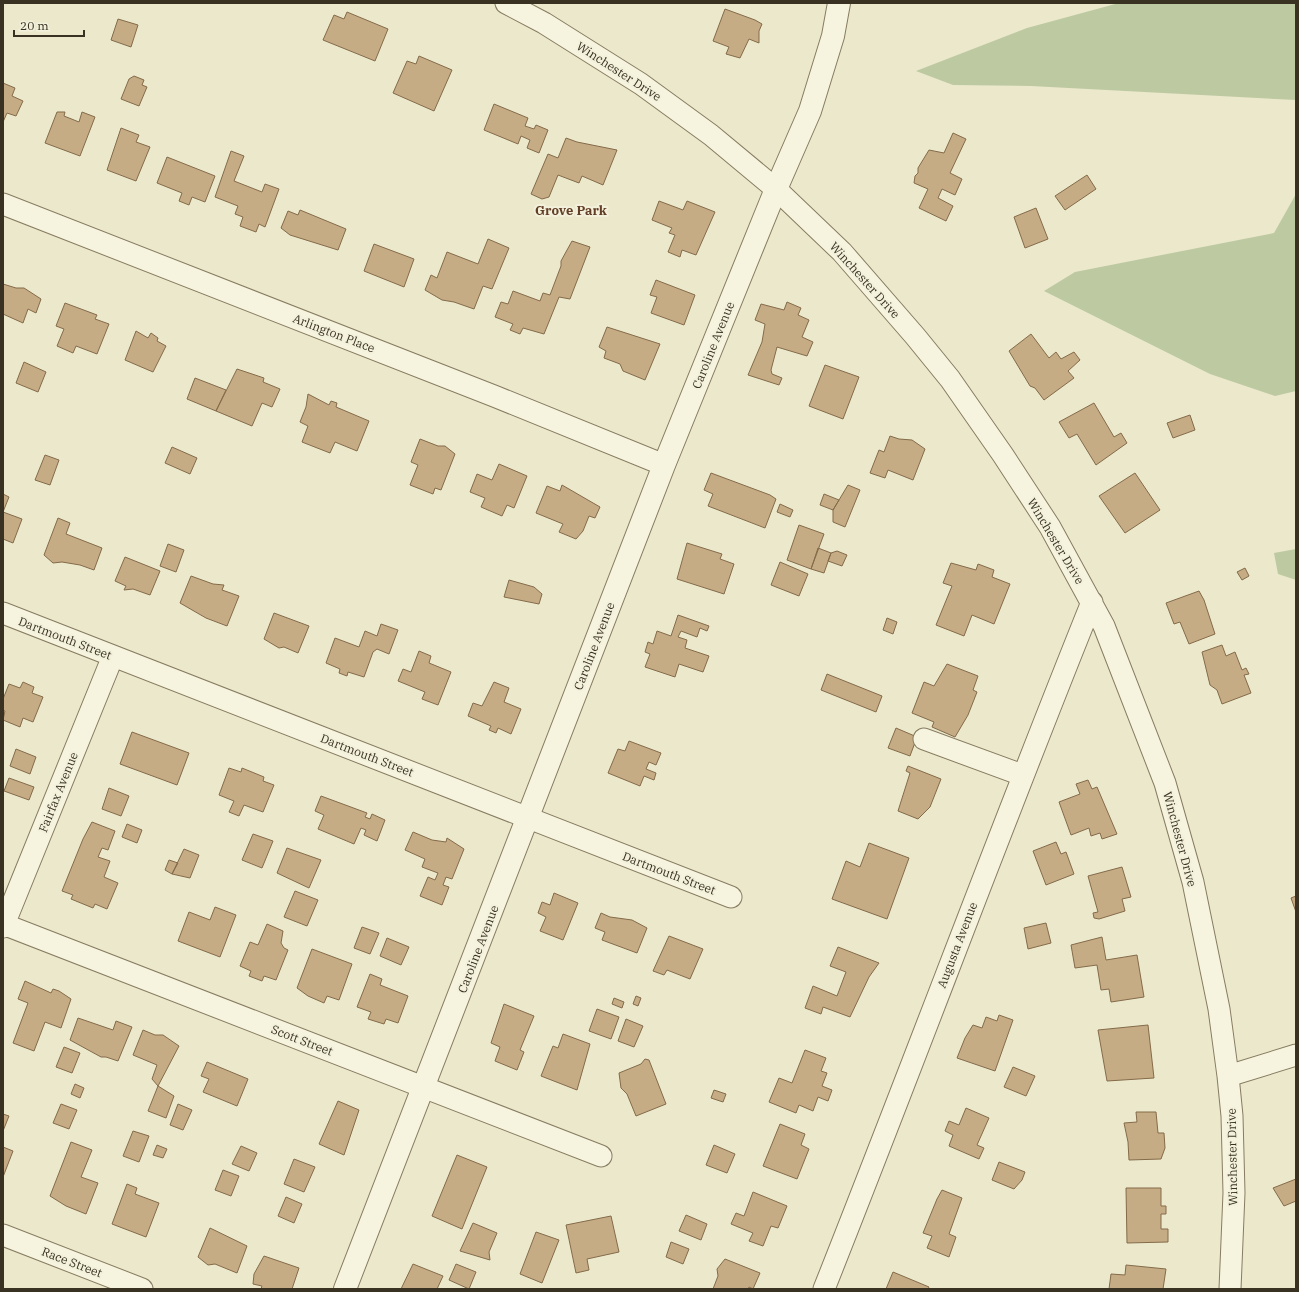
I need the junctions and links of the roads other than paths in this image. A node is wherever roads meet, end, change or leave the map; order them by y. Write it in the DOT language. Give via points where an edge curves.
graph roads {
  1 [pos="506,3"];
  2 [pos="839,3"];
  3 [pos="776,189"];
  4 [pos="3,204"];
  5 [pos="664,465"];
  6 [pos="1092,602"];
  7 [pos="3,613"];
  8 [pos="113,656"];
  9 [pos="924,738"];
  10 [pos="1022,775"];
  11 [pos="528,818"];
  12 [pos="732,897"];
  13 [pos="3,925"];
  14 [pos="1296,1055"];
  15 [pos="1228,1076"];
  16 [pos="425,1087"];
  17 [pos="601,1156"];
  18 [pos="3,1235"];
  19 [pos="142,1289"];
  20 [pos="345,1289"];
  21 [pos="824,1289"];
  22 [pos="1230,1289"];
  1 -- 3 [label="street, Winchester Drive" via="544,23 641,84 711,135"];
  2 -- 3 [label="street, Caroline Avenue" via="810,111"];
  3 -- 5 [label="street, Caroline Avenue"];
  3 -- 6 [label="street, Winchester Drive" via="842,252 950,379 1046,521"];
  4 -- 5 [label="street, Arlington Place"];
  5 -- 11 [label="street, Caroline Avenue"];
  6 -- 10 [label="street, Augusta Avenue"];
  6 -- 15 [label="street, Winchester Drive" via="1104,626 1167,790 1193,882 1219,1009"];
  7 -- 8 [label="street, Dartmouth Street"];
  8 -- 11 [label="street, Dartmouth Street"];
  8 -- 13 [label="street, Fairfax Avenue"];
  9 -- 10 [label="street"];
  10 -- 21 [label="street, Augusta Avenue"];
  11 -- 12 [label="street, Dartmouth Street"];
  11 -- 16 [label="street, Caroline Avenue"];
  13 -- 16 [label="street, Scott Street"];
  14 -- 15 [label="street"];
  15 -- 22 [label="street, Winchester Drive" via="1234,1193"];
  16 -- 17 [label="street, Scott Street"];
  16 -- 20 [label="street, Caroline Avenue"];
  18 -- 19 [label="street, Race Street"];
}
